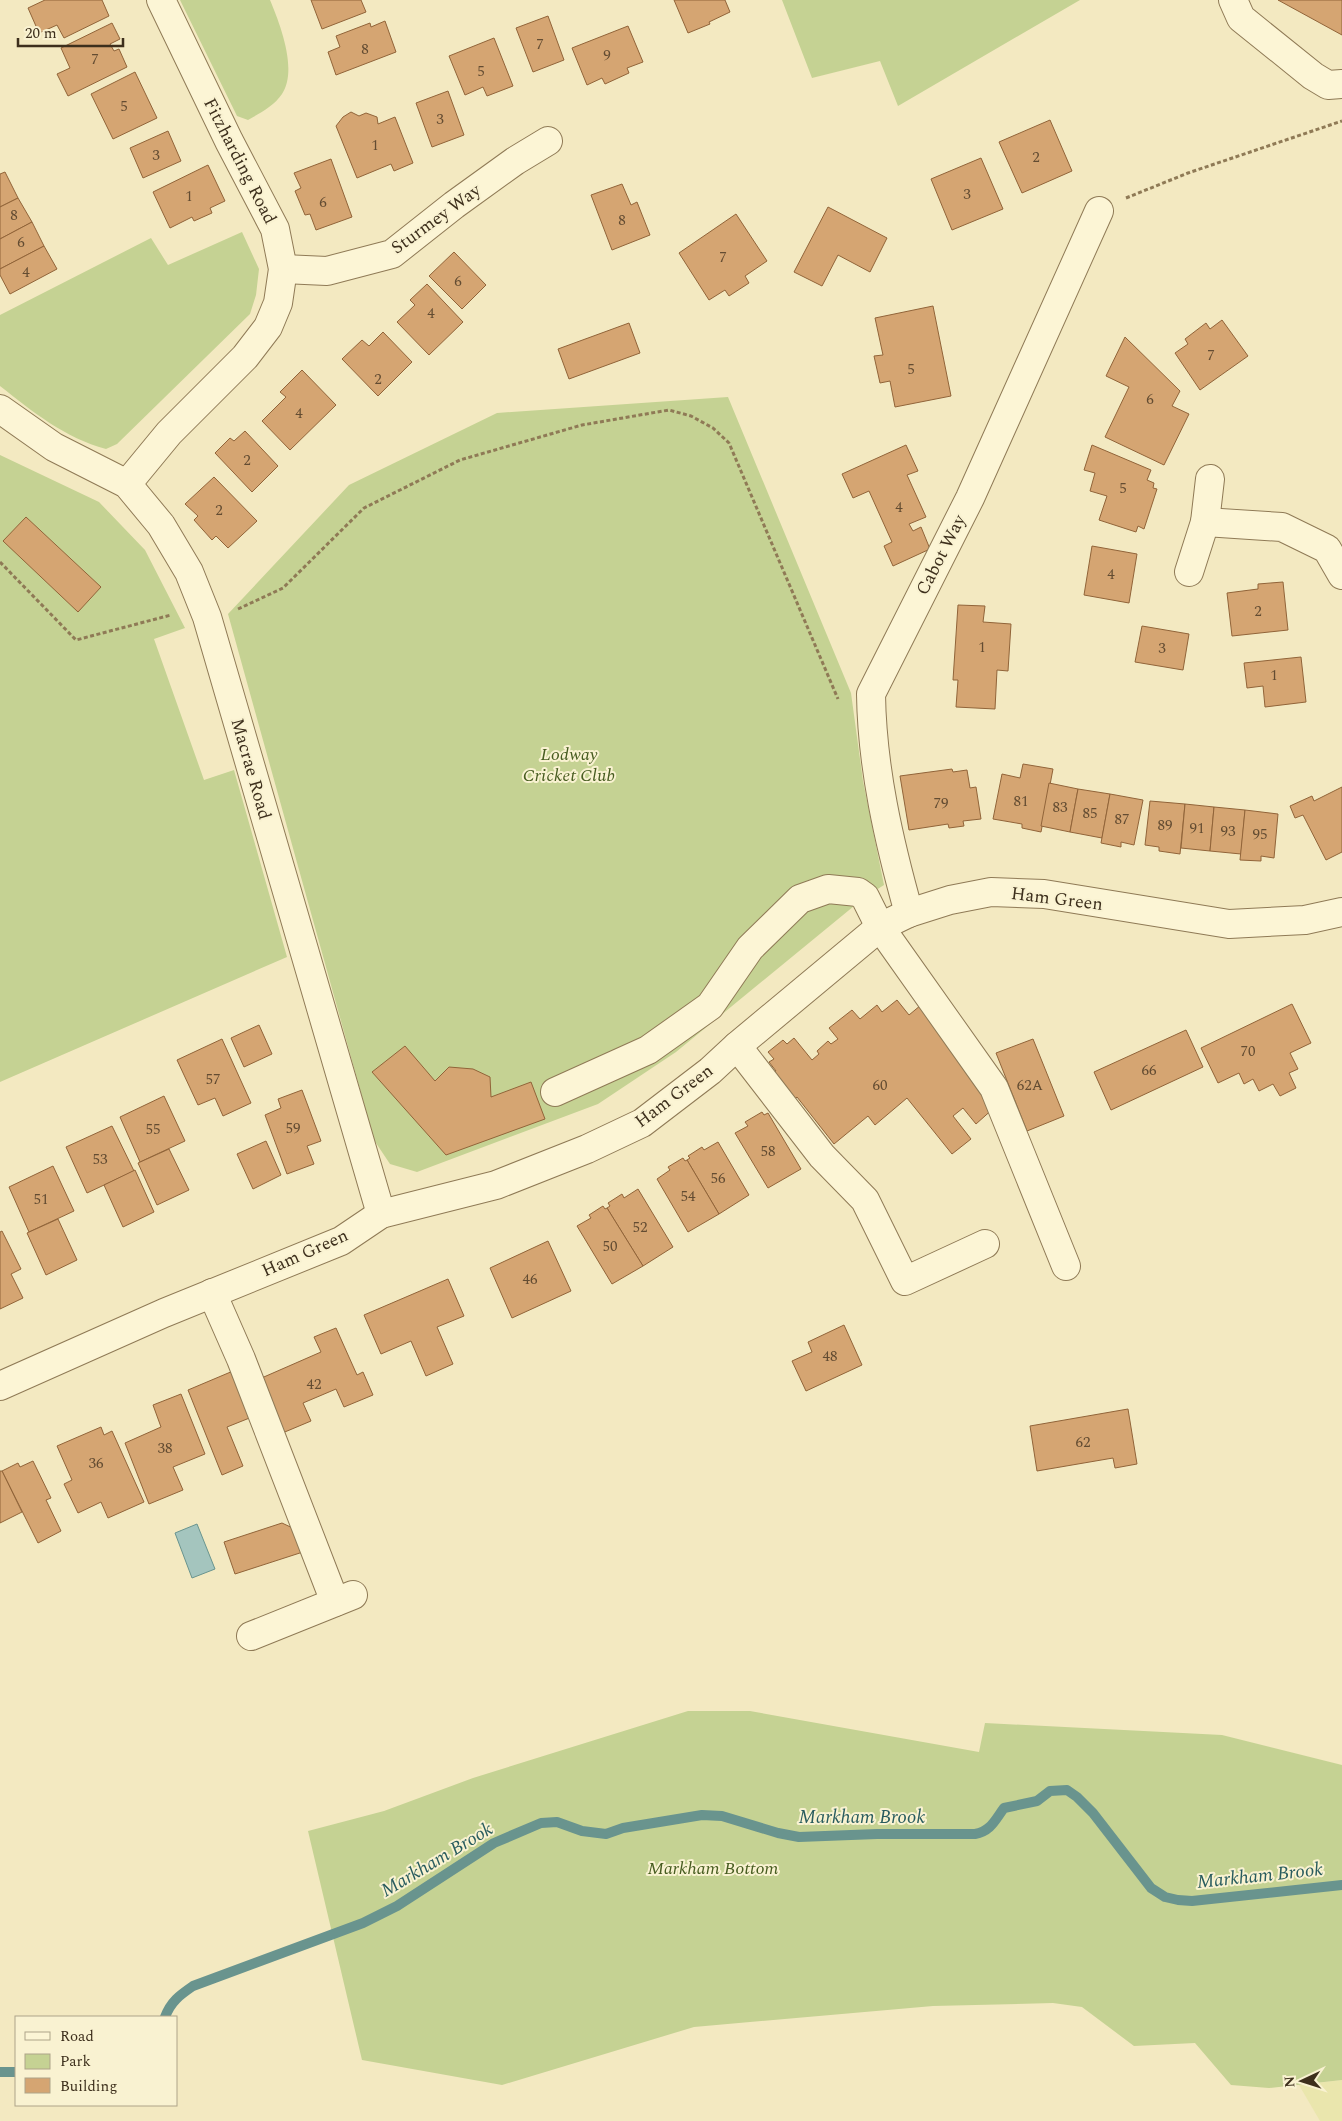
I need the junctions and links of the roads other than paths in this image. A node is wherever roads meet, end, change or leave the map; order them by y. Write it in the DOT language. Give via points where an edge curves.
graph roads {
  1 [pos="161,0"];
  2 [pos="1233,0"];
  3 [pos="1342,84"];
  4 [pos="548,140"];
  5 [pos="1099,211"];
  6 [pos="283,269"];
  7 [pos="0,409"];
  8 [pos="1210,479"];
  9 [pos="128,484"];
  10 [pos="1205,522"];
  11 [pos="1189,572"];
  12 [pos="1342,575"];
  13 [pos="1342,912"];
  14 [pos="909,913"];
  15 [pos="880,927"];
  16 [pos="736,1046"];
  17 [pos="555,1092"];
  18 [pos="381,1214"];
  19 [pos="985,1244"];
  20 [pos="1066,1266"];
  21 [pos="212,1293"];
  22 [pos="0,1386"];
  23 [pos="251,1636"];
  1 -- 6 [label="street, Fitzharding Road" via="275,229"];
  2 -- 3 [label="street" via="1241,18 1313,76 1328,85"];
  4 -- 6 [label="street, Sturmey Way" via="454,205 392,254 327,272"];
  5 -- 14 [label="street, Cabot Way" via="970,498 871,694 881,792 893,856"];
  6 -- 9 [label="street, Fitzharding Road" via="278,303 268,327 245,357 169,433"];
  7 -- 9 [label="street, Macrae Road" via="54,448"];
  8 -- 10 [label="street"];
  9 -- 18 [label="street, Macrae Road" via="161,525 189,572 207,617"];
  10 -- 11 [label="street"];
  10 -- 12 [label="street" via="1282,527 1327,549"];
  13 -- 14 [label="street, Ham Green" via="1304,920 1229,924 1044,894 991,892"];
  14 -- 15 [label="street, Ham Green"];
  15 -- 16 [label="street, Ham Green"];
  15 -- 17 [label="street" via="865,897 858,892 828,889 800,899 750,948 710,1006 648,1050"];
  15 -- 20 [label="street" via="994,1088"];
  16 -- 18 [label="street, Ham Green" via="710,1071 642,1124 496,1185"];
  16 -- 19 [label="street" via="822,1156 865,1200 905,1281"];
  18 -- 21 [label="street, Ham Green" via="341,1241"];
  21 -- 22 [label="street, Ham Green"];
  21 -- 23 [label="street" via="344,1598"];
}
